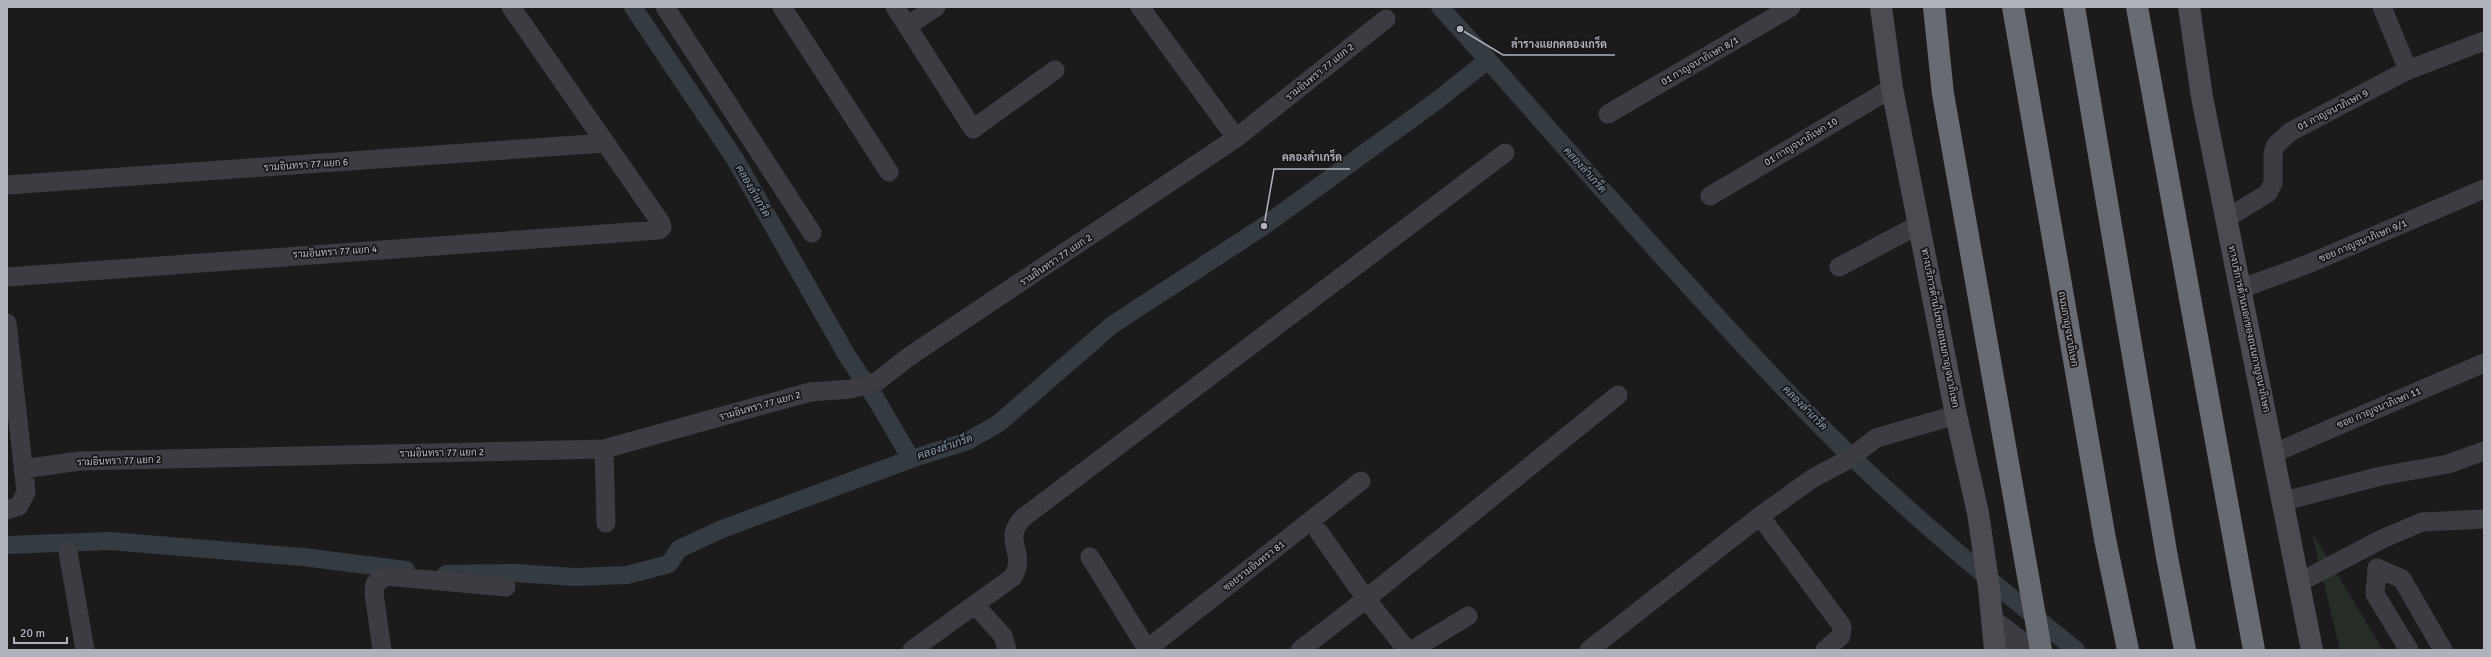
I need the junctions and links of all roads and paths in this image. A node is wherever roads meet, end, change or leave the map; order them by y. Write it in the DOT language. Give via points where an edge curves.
graph roads {
  1 [pos="511,7"];
  2 [pos="665,7"];
  3 [pos="782,7"];
  4 [pos="895,7"];
  5 [pos="936,7"];
  6 [pos="1140,7"];
  7 [pos="1791,7"];
  8 [pos="1881,7"];
  9 [pos="1934,7"];
  10 [pos="2013,7"];
  11 [pos="2074,7"];
  12 [pos="2137,7"];
  13 [pos="2189,7"];
  14 [pos="2382,7"];
  15 [pos="1386,19"];
  16 [pos="907,26"];
  17 [pos="2484,41"];
  18 [pos="1055,70"];
  19 [pos="2408,70"];
  20 [pos="1892,88"];
  21 [pos="1608,114"];
  22 [pos="1236,138"];
  23 [pos="605,143"];
  24 [pos="1505,153"];
  25 [pos="889,172"];
  26 [pos="7,185"];
  27 [pos="2484,189"];
  28 [pos="1710,196"];
  29 [pos="2227,218"];
  30 [pos="1920,224"];
  31 [pos="812,232"];
  32 [pos="1838,267"];
  33 [pos="7,277"];
  34 [pos="2240,290"];
  35 [pos="7,323"];
  36 [pos="2484,363"];
  37 [pos="1618,395"];
  38 [pos="1956,415"];
  39 [pos="604,449"];
  40 [pos="2484,451"];
  41 [pos="2274,453"];
  42 [pos="23,468"];
  43 [pos="1362,481"];
  44 [pos="2284,501"];
  45 [pos="7,510"];
  46 [pos="1760,516"];
  47 [pos="2484,519"];
  48 [pos="606,523"];
  49 [pos="1320,532"];
  50 [pos="2366,547"];
  51 [pos="68,552"];
  52 [pos="1090,558"];
  53 [pos="2377,568"];
  54 [pos="2300,582"];
  55 [pos="506,588"];
  56 [pos="1366,599"];
  57 [pos="975,604"];
  58 [pos="1468,616"];
  59 [pos="2427,622"];
  60 [pos="1997,639"];
  61 [pos="2405,644"];
  62 [pos="85,650"];
  63 [pos="382,650"];
  64 [pos="912,650"];
  65 [pos="1007,650"];
  66 [pos="1146,650"];
  67 [pos="1300,650"];
  68 [pos="1407,650"];
  69 [pos="1412,650"];
  70 [pos="1589,650"];
  71 [pos="1825,650"];
  72 [pos="2034,650"];
  73 [pos="2041,650"];
  74 [pos="2128,650"];
  75 [pos="2185,650"];
  76 [pos="2254,650"];
  77 [pos="2312,650"];
  78 [pos="2443,650"];
  1 -- 23 [label="street"];
  2 -- 31 [label="street"];
  3 -- 25 [label="street"];
  4 -- 16 [label="street"];
  5 -- 16 [label="street"];
  6 -- 22 [label="street"];
  7 -- 21 [label="street, 01 กาญจนาภิเษก 8/1"];
  8 -- 20 [label="main road, ทางบริการด้านในของถนนกาญจนาภิเษก"];
  9 -- 73 [label="highway" via="1943,94"];
  10 -- 74 [label="highway, ถนนกาญจนาภิเษก" via="2105,539"];
  11 -- 75 [label="highway"];
  12 -- 76 [label="highway"];
  13 -- 29 [label="main road, ทางบริการด้านนอกของถนนกาญจนาภิเษก" via="2202,97"];
  14 -- 19 [label="street"];
  15 -- 22 [label="street, รามอินทรา 77 แยก 2"];
  16 -- 18 [label="street" via="973,129"];
  17 -- 19 [label="street, 01 กาญจนาภิเษก 9"];
  19 -- 29 [label="street, 01 กาญจนาภิเษก 9" via="2290,132 2276,145 2273,153 2273,183 2268,193"];
  20 -- 28 [label="street, 01 กาญจนาภิเษก 10"];
  20 -- 30 [label="main road, ทางบริการด้านในของถนนกาญจนาภิเษก"];
  22 -- 39 [label="street, รามอินทรา 77 แยก 2" via="878,380 851,389 810,392"];
  23 -- 26 [label="street, รามอินทรา 77 แยก 6"];
  23 -- 33 [label="street, รามอินทรา 77 แยก 4" via="662,227 659,230"];
  24 -- 57 [label="street" via="1024,517 1015,525 1013,536 1019,561 1018,569 1013,577"];
  27 -- 34 [label="street, ซอย กาญจนาภิเษก 9/1"];
  29 -- 34 [label="main road, ทางบริการด้านนอกของถนนกาญจนาภิเษก"];
  30 -- 32 [label="street"];
  30 -- 38 [label="main road, ทางบริการด้านในของถนนกาญจนาภิเษก"];
  34 -- 41 [label="main road, ทางบริการด้านนอกของถนนกาญจนาภิเษก"];
  35 -- 42 [label="street"];
  36 -- 41 [label="street, ซอย กาญจนาภิเษก 11"];
  37 -- 56 [label="street"];
  38 -- 46 [label="street" via="1876,438 1849,459 1813,478"];
  38 -- 60 [label="main road, ทางบริการด้านในของถนนกาญจนาภิเษก" via="1978,513"];
  39 -- 42 [label="street, รามอินทรา 77 แยก 2" via="80,461"];
  39 -- 48 [label="street"];
  40 -- 44 [label="street" via="2448,464 2382,476"];
  41 -- 44 [label="main road, ทางบริการด้านนอกของถนนกาญจนาภิเษก"];
  42 -- 45 [label="street" via="26,492 23,500 19,506"];
  43 -- 66 [label="street, ซอยรามอินทรา 81"];
  44 -- 54 [label="main road, ทางบริการด้านนอกของถนนกาญจนาภิเษก"];
  46 -- 70 [label="street"];
  46 -- 71 [label="street" via="1842,627 1841,636"];
  47 -- 50 [label="street" via="2422,522"];
  49 -- 56 [label="street"];
  50 -- 53 [label="street"];
  50 -- 54 [label="street"];
  51 -- 62 [label="street"];
  52 -- 66 [label="street"];
  53 -- 59 [label="street" via="2402,579"];
  53 -- 61 [label="street" via="2375,594"];
  54 -- 77 [label="main road, ทางบริการด้านนอกของถนนกาญจนาภิเษก"];
  55 -- 63 [label="street" via="386,576 375,584 374,593"];
  56 -- 67 [label="street"];
  56 -- 68 [label="street"];
  57 -- 64 [label="street"];
  57 -- 65 [label="street" via="1003,636"];
  58 -- 69 [label="street"];
  59 -- 61 [label="street"];
  59 -- 78 [label="street"];
  60 -- 72 [label="street"];
}
